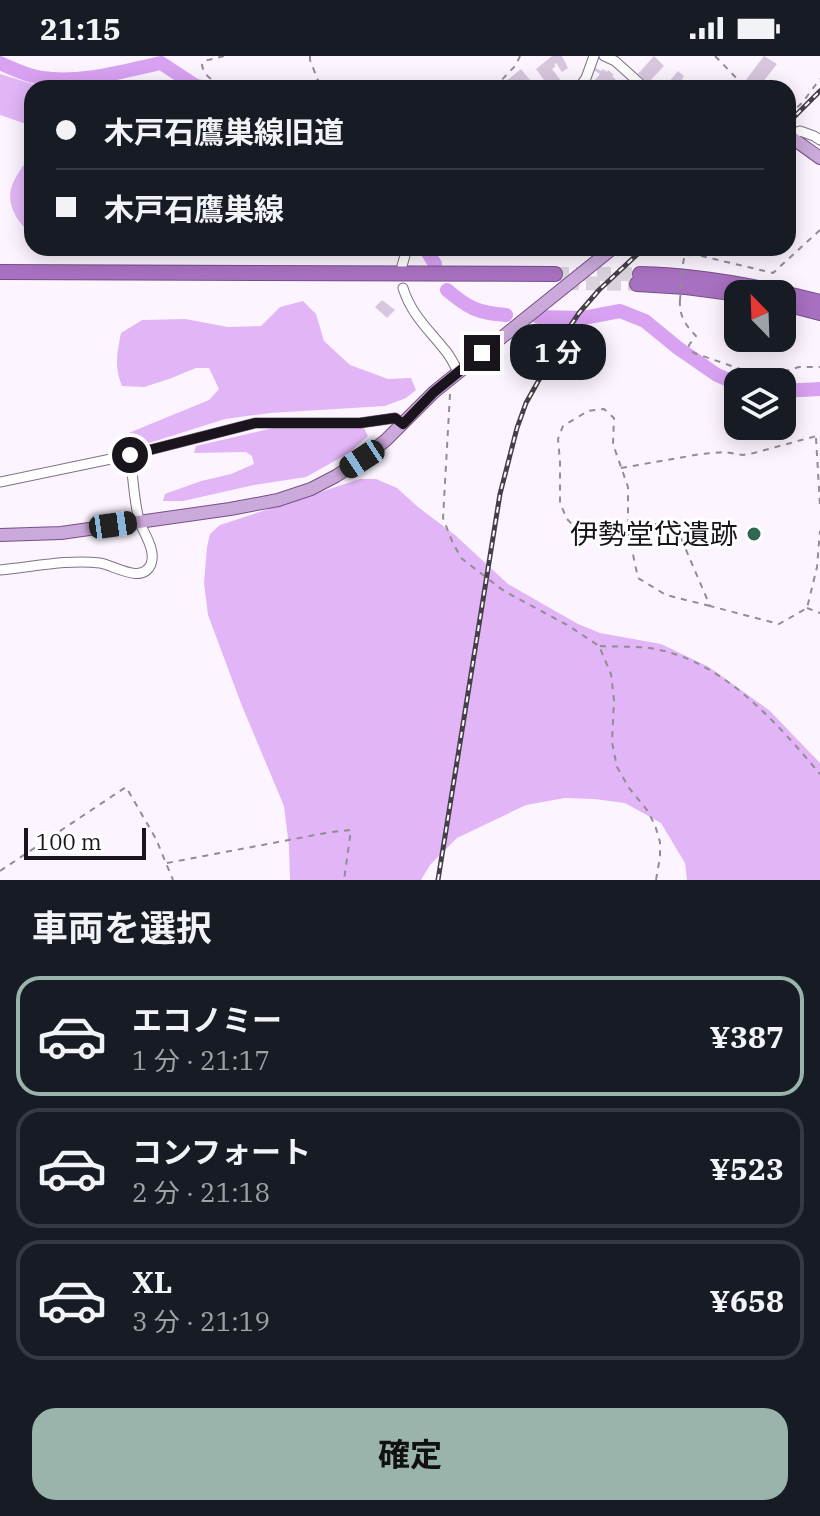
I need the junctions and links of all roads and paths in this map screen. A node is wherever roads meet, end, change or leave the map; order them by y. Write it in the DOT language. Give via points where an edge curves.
graph roads {
  1 [pos="224,56"];
  2 [pos="310,56"];
  3 [pos="520,56"];
  4 [pos="594,56"];
  5 [pos="604,56"];
  6 [pos="715,56"];
  7 [pos="820,79"];
  8 [pos="214,80"];
  9 [pos="318,80"];
  10 [pos="502,80"];
  11 [pos="585,80"];
  12 [pos="636,80"];
  13 [pos="738,80"];
  14 [pos="796,108"];
  15 [pos="796,132"];
  16 [pos="820,140"];
  17 [pos="796,141"];
  18 [pos="820,158"];
  19 [pos="820,230"];
  20 [pos="796,252"];
  21 [pos="405,256"];
  22 [pos="603,256"];
  23 [pos="688,256"];
  24 [pos="701,256"];
  25 [pos="792,256"];
  26 [pos="402,266"];
  27 [pos="0,272"];
  28 [pos="0,281"];
  29 [pos="724,281"];
  30 [pos="403,288"];
  31 [pos="724,292"];
  32 [pos="796,296"];
  33 [pos="820,302"];
  34 [pos="796,307"];
  35 [pos="820,313"];
  36 [pos="820,367"];
  37 [pos="458,372"];
  38 [pos="447,381"];
  39 [pos="403,424"];
  40 [pos="818,436"];
  41 [pos="130,455"];
  42 [pos="621,468"];
  43 [pos="0,482"];
  44 [pos="820,506"];
  45 [pos="140,521"];
  46 [pos="628,531"];
  47 [pos="820,531"];
  48 [pos="0,535"];
  49 [pos="818,566"];
  50 [pos="0,570"];
  51 [pos="710,606"];
  52 [pos="807,608"];
  53 [pos="820,613"];
  54 [pos="599,646"];
  55 [pos="820,774"];
  56 [pos="167,863"];
  57 [pos="0,871"];
  58 [pos="173,880"];
  59 [pos="344,880"];
  60 [pos="656,880"];
  1 -- 8 [label="path" via="202,65"];
  2 -- 9 [label="path"];
  3 -- 10 [label="path"];
  4 -- 11 [label="street"];
  5 -- 12 [label="street"];
  6 -- 13 [label="path"];
  7 -- 14 [label="path"];
  15 -- 16 [label="street"];
  17 -- 18 [label="main road"];
  19 -- 20 [label="path, bridge"];
  21 -- 26 [label="street"];
  22 -- 37 [label="main road"];
  23 -- 36 [label="path, bridge" via="684,258 680,310 696,336 690,350 769,376"];
  24 -- 25 [label="path, bridge" via="773,273"];
  27 -- 28 [label="highway" via="555,278"];
  29 -- 31 [label="highway" via="638,279"];
  30 -- 37 [label="street" via="411,309"];
  32 -- 33 [label="highway"];
  34 -- 35 [label="highway"];
  37 -- 38 [label="main road"];
  38 -- 39 [label="main road"];
  38 -- 54 [label="path" via="443,518 461,558 504,591"];
  39 -- 41 [label="street" via="395,418 255,423"];
  39 -- 45 [label="main road" via="362,459 311,489 230,509"];
  40 -- 42 [label="path" via="743,455 701,454"];
  40 -- 44 [label="path"];
  41 -- 43 [label="street"];
  41 -- 45 [label="street"];
  42 -- 46 [label="path" via="628,487"];
  42 -- 46 [label="path" via="613,444 614,418 604,409 588,411 563,426 558,439 559,488 567,519 582,535"];
  45 -- 48 [label="main road" via="61,533"];
  45 -- 50 [label="street" via="152,560 145,572 76,562"];
  46 -- 51 [label="path" via="638,578 666,595"];
  46 -- 51 [label="path" via="675,524"];
  47 -- 49 [label="path"];
  49 -- 52 [label="path"];
  51 -- 52 [label="path" via="779,624"];
  52 -- 53 [label="path"];
  54 -- 55 [label="path" via="650,648 705,667 752,700"];
  54 -- 60 [label="path" via="611,674 617,767 655,825 660,842"];
  56 -- 57 [label="path" via="126,787"];
  56 -- 58 [label="path"];
  56 -- 59 [label="path" via="351,830"];
}
